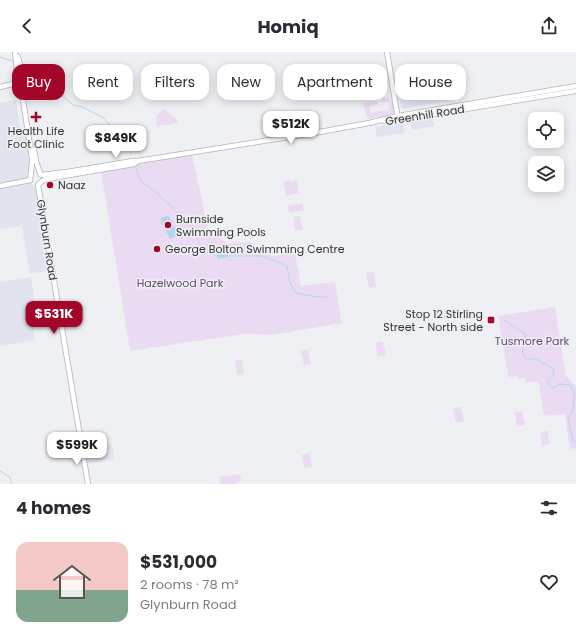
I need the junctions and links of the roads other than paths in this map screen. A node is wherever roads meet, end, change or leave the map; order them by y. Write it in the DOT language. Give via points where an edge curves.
graph roads {
  1 [pos="16,52"];
  2 [pos="387,52"];
  3 [pos="19,64"];
  4 [pos="12,84"];
  5 [pos="576,86"];
  6 [pos="0,87"];
  7 [pos="576,90"];
  8 [pos="24,100"];
  9 [pos="25,100"];
  10 [pos="398,118"];
  11 [pos="138,161"];
  12 [pos="40,174"];
  13 [pos="30,177"];
  14 [pos="42,181"];
  15 [pos="38,185"];
  16 [pos="0,186"];
  17 [pos="88,484"];
  1 -- 3 [label="main road"];
  2 -- 10 [label="main road"];
  4 -- 6 [label="main road"];
  5 -- 10 [label="main road, Greenhill Road"];
  7 -- 10 [label="main road, Greenhill Road"];
  8 -- 13 [label="main road" via="32,158"];
  9 -- 12 [label="main road"];
  10 -- 11 [label="main road, Greenhill Road"];
  11 -- 12 [label="main road, Greenhill Road"];
  11 -- 14 [label="main road, Greenhill Road" via="134,164"];
  12 -- 13 [label="main road" via="34,172"];
  12 -- 14 [label="main road"];
  13 -- 15 [label="main road" via="34,185"];
  13 -- 16 [label="main road"];
  14 -- 15 [label="main road"];
  15 -- 17 [label="main road, Glynburn Road"];
}
